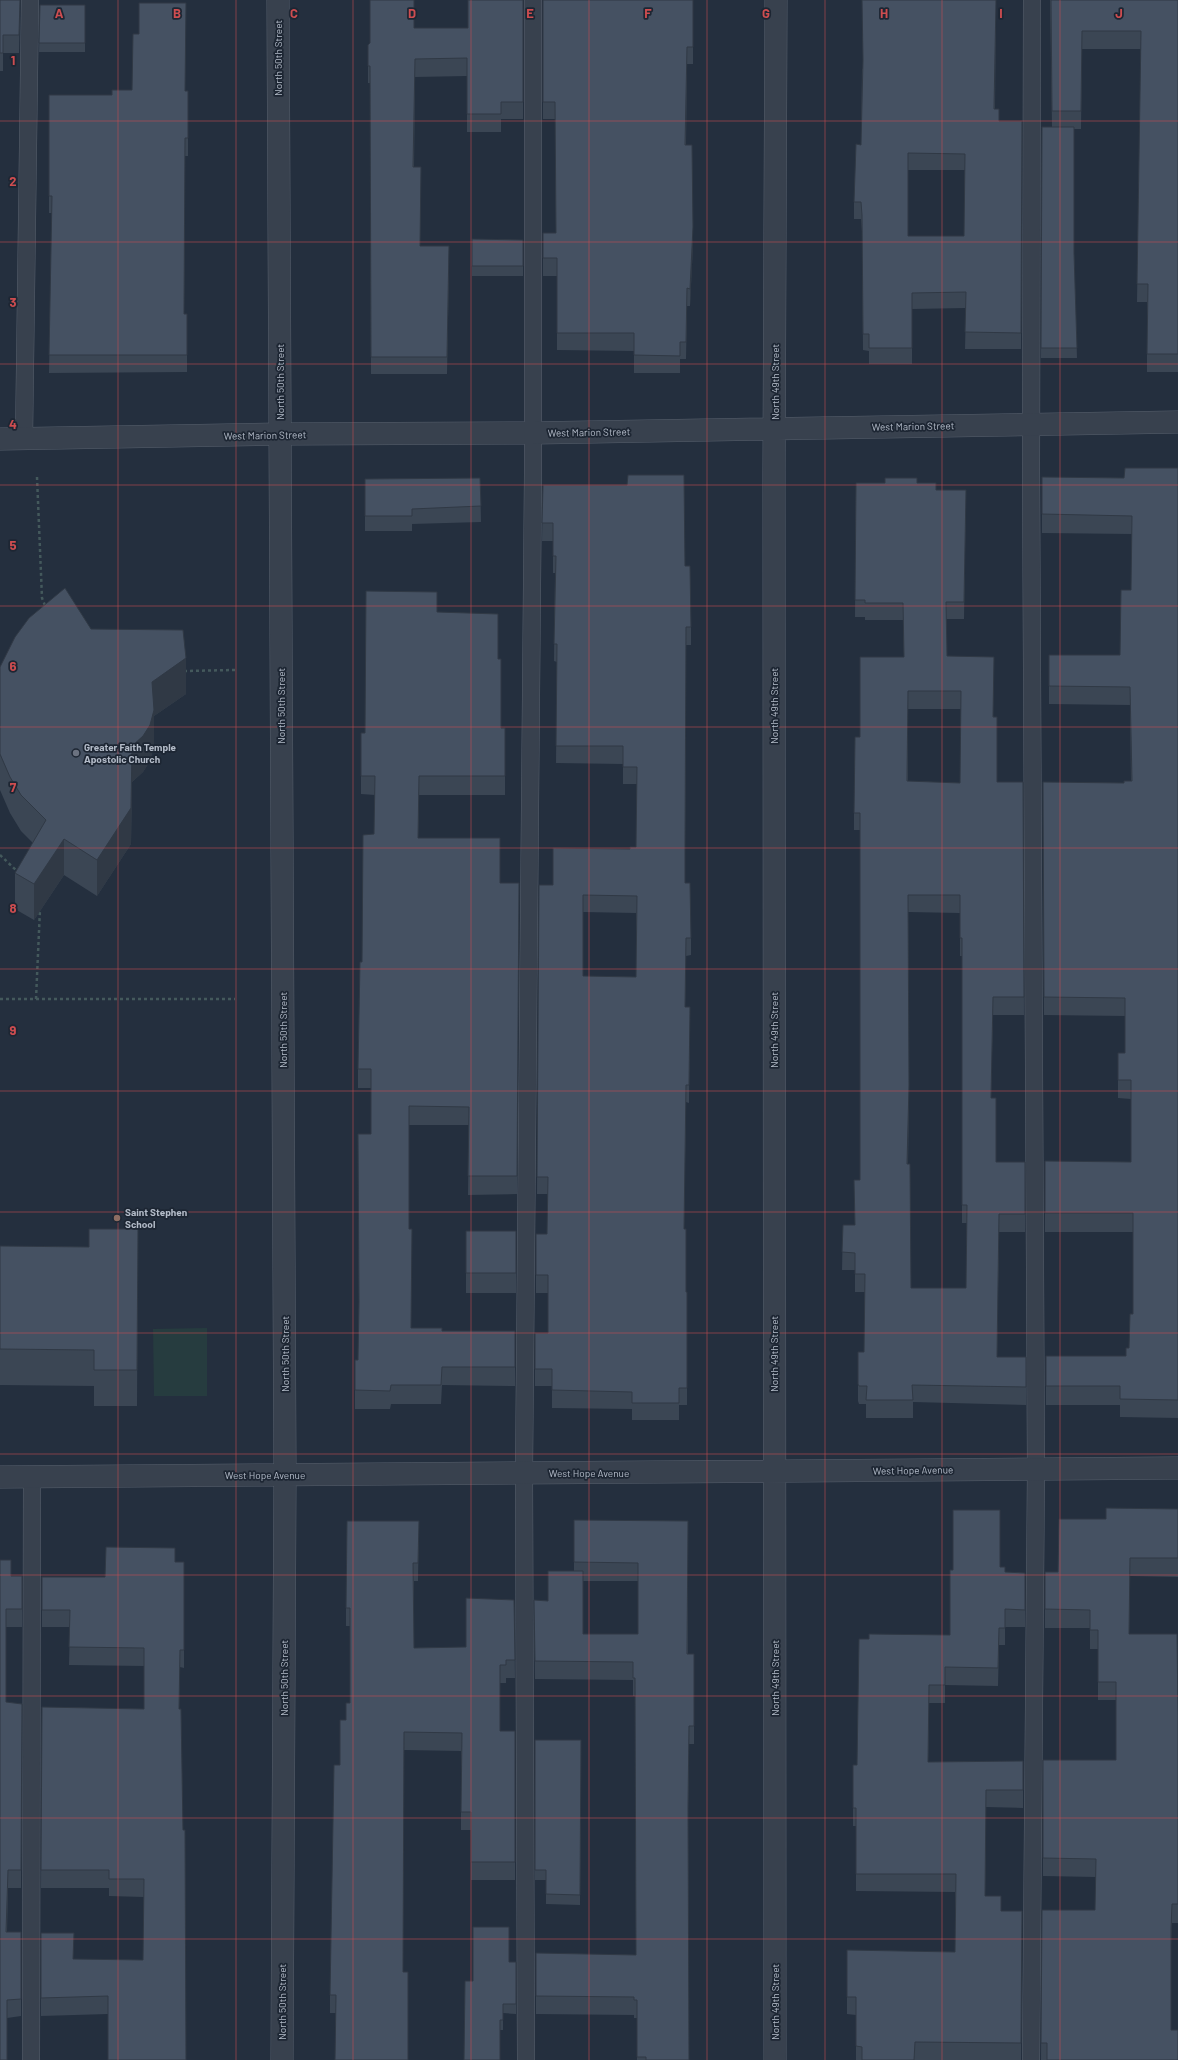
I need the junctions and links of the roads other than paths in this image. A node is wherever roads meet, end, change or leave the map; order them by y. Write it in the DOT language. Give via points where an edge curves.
graph roads {
  1 [pos="30,0"];
  2 [pos="278,0"];
  3 [pos="533,0"];
  4 [pos="776,0"];
  5 [pos="1032,0"];
  6 [pos="1178,422"];
  7 [pos="1031,424"];
  8 [pos="774,429"];
  9 [pos="533,433"];
  10 [pos="280,434"];
  11 [pos="0,439"];
  12 [pos="24,439"];
  13 [pos="1178,1468"];
  14 [pos="1036,1469"];
  15 [pos="774,1472"];
  16 [pos="524,1473"];
  17 [pos="286,1475"];
  18 [pos="0,1477"];
  19 [pos="32,1477"];
  20 [pos="31,2060"];
  21 [pos="282,2060"];
  22 [pos="526,2060"];
  23 [pos="775,2060"];
  24 [pos="1031,2060"];
  1 -- 12 [label="lane"];
  2 -- 10 [label="street, North 50th Street"];
  3 -- 9 [label="lane"];
  4 -- 8 [label="street, North 49th Street"];
  5 -- 7 [label="lane"];
  6 -- 7 [label="street, West Marion Street"];
  7 -- 8 [label="street, West Marion Street"];
  7 -- 14 [label="lane"];
  8 -- 9 [label="street, West Marion Street"];
  8 -- 15 [label="street, North 49th Street"];
  9 -- 10 [label="street, West Marion Street"];
  9 -- 16 [label="lane"];
  10 -- 12 [label="street, West Marion Street"];
  10 -- 17 [label="street, North 50th Street"];
  11 -- 12 [label="street, West Marion Street"];
  13 -- 14 [label="street, West Hope Avenue"];
  14 -- 15 [label="street, West Hope Avenue"];
  14 -- 24 [label="lane"];
  15 -- 16 [label="street, West Hope Avenue"];
  15 -- 23 [label="street, North 49th Street"];
  16 -- 17 [label="street, West Hope Avenue"];
  16 -- 22 [label="lane"];
  17 -- 19 [label="street, West Hope Avenue"];
  17 -- 21 [label="street, North 50th Street"];
  18 -- 19 [label="street, West Hope Avenue"];
  19 -- 20 [label="lane"];
}
